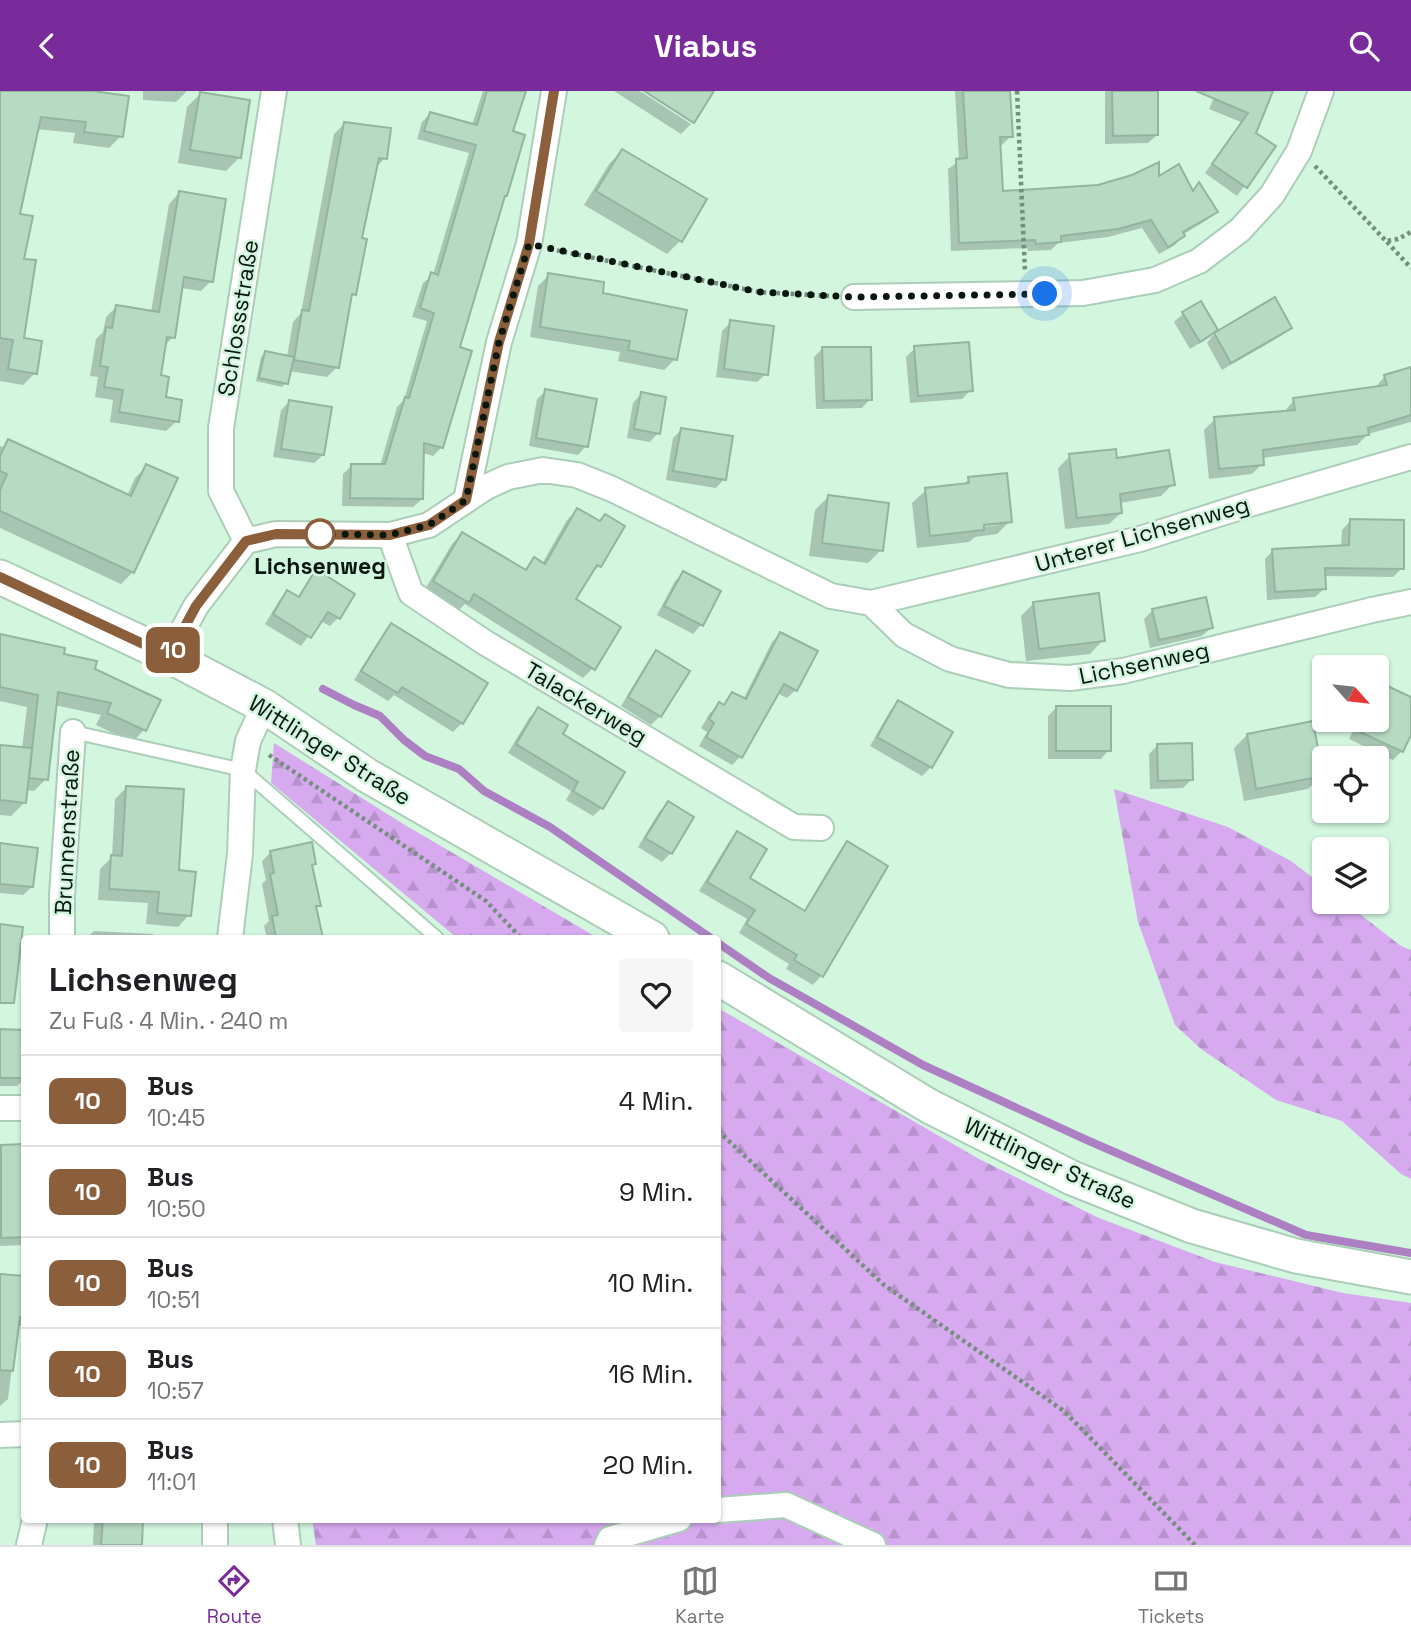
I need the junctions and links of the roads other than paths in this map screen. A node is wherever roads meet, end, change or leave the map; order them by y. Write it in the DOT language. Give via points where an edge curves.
graph roads {
  1 [pos="274,91"];
  2 [pos="554,91"];
  3 [pos="1321,91"];
  4 [pos="854,297"];
  5 [pos="1411,457"];
  6 [pos="466,500"];
  7 [pos="390,535"];
  8 [pos="246,541"];
  9 [pos="0,577"];
  10 [pos="1411,602"];
  11 [pos="871,603"];
  12 [pos="169,656"];
  13 [pos="264,706"];
  14 [pos="73,732"];
  15 [pos="243,770"];
  16 [pos="821,828"];
  17 [pos="62,935"];
  18 [pos="230,935"];
  19 [pos="434,935"];
  20 [pos="647,935"];
  21 [pos="721,980"];
  22 [pos="0,1108"];
  23 [pos="21,1108"];
  24 [pos="1411,1277"];
  25 [pos="21,1434"];
  26 [pos="0,1435"];
  27 [pos="721,1510"];
  28 [pos="34,1523"];
  29 [pos="215,1523"];
  30 [pos="285,1523"];
  31 [pos="664,1523"];
  32 [pos="29,1545"];
  33 [pos="215,1545"];
  34 [pos="288,1545"];
  35 [pos="607,1545"];
  36 [pos="873,1545"];
  1 -- 8 [label="street, Schlossstraße" via="221,428 221,491"];
  2 -- 6 [label="street" via="529,244 499,342"];
  3 -- 4 [label="street" via="1299,151 1272,195 1240,230 1199,261 1155,281 1083,293"];
  5 -- 11 [label="street, Unterer Lichsenweg" via="1140,539"];
  6 -- 7 [label="street" via="429,525"];
  6 -- 11 [label="street" via="508,477 544,470 578,475 831,596"];
  7 -- 8 [label="street" via="276,534"];
  7 -- 16 [label="street, Talackerweg" via="411,593 473,635 794,827"];
  8 -- 12 [label="street" via="196,606"];
  9 -- 12 [label="street, Wittlinger Straße"];
  10 -- 11 [label="street, Lichsenweg" via="1123,671 1070,678 1009,675 950,659 904,635"];
  12 -- 13 [label="street, Wittlinger Straße"];
  13 -- 15 [label="street" via="248,741"];
  13 -- 20 [label="street, Wittlinger Straße" via="368,776"];
  14 -- 15 [label="lane, Brunnenstraße"];
  14 -- 17 [label="street, Brunnenstraße"];
  15 -- 18 [label="street"];
  15 -- 19 [label="lane"];
  21 -- 24 [label="street, Wittlinger Straße" via="929,1106 1072,1178 1192,1226 1296,1255"];
  22 -- 23 [label="street"];
  25 -- 26 [label="street"];
  27 -- 36 [label="street" via="786,1505"];
  28 -- 32 [label="street"];
  29 -- 33 [label="street"];
  30 -- 34 [label="street"];
  31 -- 35 [label="street" via="610,1539"];
}
